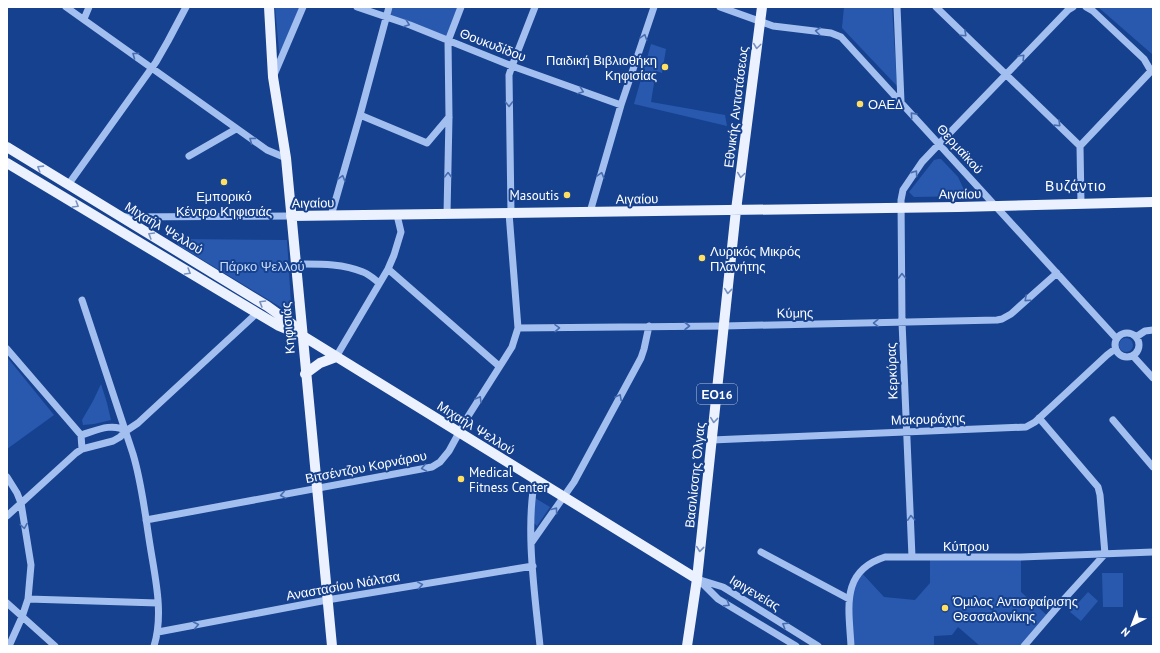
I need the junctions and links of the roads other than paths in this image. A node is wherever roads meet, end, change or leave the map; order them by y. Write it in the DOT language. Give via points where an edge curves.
graph roads {
  1 [pos="66,7"];
  2 [pos="89,7"];
  3 [pos="186,7"];
  4 [pos="268,7"];
  5 [pos="303,7"];
  6 [pos="357,7"];
  7 [pos="389,7"];
  8 [pos="460,7"];
  9 [pos="535,7"];
  10 [pos="654,7"];
  11 [pos="720,7"];
  12 [pos="762,7"];
  13 [pos="897,7"];
  14 [pos="936,7"];
  15 [pos="1073,7"];
  16 [pos="1086,7"];
  17 [pos="386,17"];
  18 [pos="84,19"];
  19 [pos="760,22"];
  20 [pos="448,41"];
  21 [pos="512,66"];
  22 [pos="152,68"];
  23 [pos="1152,70"];
  24 [pos="1006,74"];
  25 [pos="273,77"];
  26 [pos="901,102"];
  27 [pos="621,105"];
  28 [pos="360,115"];
  29 [pos="449,118"];
  30 [pos="236,129"];
  31 [pos="939,144"];
  32 [pos="1080,146"];
  33 [pos="7,147"];
  34 [pos="189,156"];
  35 [pos="286,158"];
  36 [pos="7,163"];
  37 [pos="68,185"];
  38 [pos="1153,202"];
  39 [pos="1080,204"];
  40 [pos="995,206"];
  41 [pos="901,208"];
  42 [pos="736,210"];
  43 [pos="590,212"];
  44 [pos="510,213"];
  45 [pos="447,214"];
  46 [pos="398,215"];
  47 [pos="291,216"];
  48 [pos="331,216"];
  49 [pos="120,217"];
  50 [pos="295,264"];
  51 [pos="388,269"];
  52 [pos="1057,273"];
  53 [pos="379,283"];
  54 [pos="82,300"];
  55 [pos="256,313"];
  56 [pos="902,322"];
  57 [pos="649,326"];
  58 [pos="724,326"];
  59 [pos="518,328"];
  60 [pos="1153,330"];
  61 [pos="303,336"];
  62 [pos="1136,337"];
  63 [pos="1116,338"];
  64 [pos="7,349"];
  65 [pos="1115,349"];
  66 [pos="1133,356"];
  67 [pos="336,357"];
  68 [pos="499,366"];
  69 [pos="305,374"];
  70 [pos="1153,378"];
  71 [pos="1039,418"];
  72 [pos="1113,420"];
  73 [pos="126,431"];
  74 [pos="907,432"];
  75 [pos="460,433"];
  76 [pos="81,435"];
  77 [pos="712,440"];
  78 [pos="82,449"];
  79 [pos="1153,467"];
  80 [pos="7,477"];
  81 [pos="535,479"];
  82 [pos="316,488"];
  83 [pos="564,497"];
  84 [pos="21,503"];
  85 [pos="7,516"];
  86 [pos="146,520"];
  87 [pos="532,542"];
  88 [pos="761,552"];
  89 [pos="1153,552"];
  90 [pos="1105,554"];
  91 [pos="912,557"];
  92 [pos="533,566"];
  93 [pos="697,579"];
  94 [pos="28,598"];
  95 [pos="849,599"];
  96 [pos="327,600"];
  97 [pos="7,603"];
  98 [pos="158,603"];
  99 [pos="22,617"];
  100 [pos="158,632"];
  101 [pos="9,646"];
  102 [pos="55,646"];
  103 [pos="154,646"];
  104 [pos="332,646"];
  105 [pos="540,646"];
  106 [pos="687,646"];
  107 [pos="796,646"];
  108 [pos="818,646"];
  109 [pos="851,646"];
  110 [pos="1024,646"];
  1 -- 18 [label="street"];
  2 -- 18 [label="street"];
  3 -- 22 [label="street"];
  4 -- 25 [label="main road, Κηφισιάς"];
  5 -- 25 [label="street"];
  6 -- 17 [label="street, Θουκυδίδου"];
  7 -- 17 [label="street"];
  8 -- 20 [label="street"];
  9 -- 21 [label="street, Βιτσέντζου Κορνάρου"];
  27 -- 10 [label="street, one-way"];
  11 -- 19 [label="street, Θερμαϊκού"];
  12 -- 19 [label="main road, Εθνικής Αντιστάσεως / ΕΟ16"];
  13 -- 26 [label="street"];
  14 -- 24 [label="street, one-way"];
  24 -- 15 [label="street, Κερκύρας, one-way"];
  16 -- 23 [label="street" via="1144,59"];
  17 -- 20 [label="street, Θουκυδίδου, one-way"];
  17 -- 28 [label="street"];
  22 -- 18 [label="street, one-way"];
  26 -- 19 [label="street, Θερμαϊκού, one-way" via="840,37 831,33"];
  19 -- 42 [label="main road, Εθνικής Αντιστάσεως / ΕΟ16, one-way"];
  20 -- 21 [label="street, Θουκυδίδου"];
  20 -- 29 [label="street"];
  21 -- 27 [label="street, Θουκυδίδου, one-way"];
  21 -- 44 [label="street, Βιτσέντζου Κορνάρου, one-way" via="509,85"];
  22 -- 30 [label="street"];
  22 -- 37 [label="street"];
  23 -- 32 [label="street"];
  24 -- 31 [label="street, Κερκύρας"];
  24 -- 32 [label="street, one-way"];
  25 -- 35 [label="main road, Κηφισιάς"];
  31 -- 26 [label="street, Θερμαϊκού, one-way"];
  43 -- 27 [label="street, one-way"];
  28 -- 29 [label="street" via="427,143"];
  48 -- 28 [label="street, one-way"];
  45 -- 29 [label="street, one-way"];
  30 -- 34 [label="street"];
  35 -- 30 [label="street, one-way" via="267,150"];
  31 -- 40 [label="street, Θερμαϊκού"];
  41 -- 31 [label="street, Κερκύρας, one-way" via="903,190 922,162"];
  32 -- 39 [label="street"];
  37 -- 33 [label="main road, Μιχαήλ Ψελλού, one-way"];
  35 -- 47 [label="main road, Κηφισιάς"];
  36 -- 55 [label="main road, Μιχαήλ Ψελλού, one-way"];
  37 -- 49 [label="main road, Μιχαήλ Ψελλού"];
  38 -- 39 [label="main road, Αιγαίου"];
  39 -- 40 [label="main road, Αιγαίου"];
  40 -- 41 [label="main road, Αιγαίου"];
  40 -- 52 [label="street, Θερμαϊκού"];
  41 -- 42 [label="main road, Αιγαίου"];
  56 -- 41 [label="street, Κερκύρας, one-way"];
  42 -- 43 [label="main road, Αιγαίου"];
  42 -- 58 [label="main road, Βασιλίσσης Όλγας / ΕΟ16, one-way"];
  43 -- 44 [label="main road, Αιγαίου"];
  44 -- 45 [label="main road, Αιγαίου"];
  44 -- 59 [label="street, Βιτσέντζου Κορνάρου"];
  45 -- 46 [label="main road, Αιγαίου"];
  46 -- 48 [label="main road, Αιγαίου"];
  46 -- 51 [label="street" via="401,232"];
  47 -- 48 [label="main road, Αιγαίου"];
  47 -- 49 [label="street, Αιγαίου"];
  47 -- 50 [label="main road, Κηφισιάς"];
  61 -- 49 [label="main road, Μιχαήλ Ψελλού, one-way" via="292,324 267,306"];
  50 -- 53 [label="street" via="327,264 352,268 364,272"];
  50 -- 61 [label="main road, Κηφισιάς"];
  51 -- 53 [label="street"];
  51 -- 68 [label="street"];
  52 -- 56 [label="street, Κύμης, one-way" via="1002,319"];
  52 -- 63 [label="street, Θερμαϊκού"];
  53 -- 67 [label="street"];
  54 -- 73 [label="street"];
  55 -- 61 [label="main road, Μιχαήλ Ψελλού"];
  55 -- 73 [label="street" via="138,423"];
  56 -- 58 [label="street, Κύμης, one-way"];
  56 -- 74 [label="street, Κερκύρας"];
  57 -- 58 [label="street, Κύμης, one-way"];
  59 -- 57 [label="street, Κύμης, one-way"];
  83 -- 57 [label="street, one-way" via="641,358"];
  58 -- 77 [label="main road, Βασιλίσσης Όλγας / ΕΟ16, one-way"];
  59 -- 68 [label="street, Βιτσέντζου Κορνάρου" via="512,347"];
  60 -- 62 [label="street" via="1145,331"];
  61 -- 67 [label="main road, Μιχαήλ Ψελλού"];
  61 -- 69 [label="main road, Κηφισιάς"];
  62 -- 63 [label="street" via="1125,332"];
  62 -- 66 [label="street" via="1139,348"];
  63 -- 65 [label="street"];
  64 -- 76 [label="street"];
  65 -- 66 [label="street" via="1121,356"];
  65 -- 71 [label="street, Μακρυράχης"];
  66 -- 70 [label="street"];
  67 -- 69 [label="main road" via="320,363"];
  67 -- 75 [label="main road, Μιχαήλ Ψελλού"];
  75 -- 68 [label="street, Βιτσέντζου Κορνάρου, one-way"];
  69 -- 82 [label="main road, Κηφισιάς"];
  71 -- 74 [label="street, Μακρυράχης" via="1031,425 1021,427"];
  71 -- 90 [label="street" via="1098,487"];
  72 -- 79 [label="street"];
  73 -- 76 [label="street" via="109,427"];
  73 -- 78 [label="street" via="116,439"];
  73 -- 86 [label="street" via="137,466"];
  74 -- 77 [label="street, Μακρυράχης"];
  91 -- 74 [label="street, Κερκύρας, one-way"];
  75 -- 81 [label="main road, Μιχαήλ Ψελλού"];
  75 -- 82 [label="street, Βιτσέντζου Κορνάρου, one-way" via="445,456 432,467"];
  76 -- 78 [label="street"];
  77 -- 93 [label="main road, Βασιλίσσης Όλγας / ΕΟ16, one-way"];
  78 -- 84 [label="street"];
  80 -- 84 [label="street"];
  81 -- 83 [label="main road, Μιχαήλ Ψελλού"];
  81 -- 87 [label="street" via="532,496"];
  82 -- 86 [label="street, Βιτσέντζου Κορνάρου, one-way"];
  82 -- 96 [label="main road, Κηφισιάς"];
  87 -- 83 [label="street, one-way"];
  83 -- 93 [label="main road, Μιχαήλ Ψελλού"];
  84 -- 85 [label="street"];
  84 -- 94 [label="street, one-way" via="31,565"];
  86 -- 98 [label="street"];
  87 -- 92 [label="street"];
  88 -- 95 [label="street"];
  89 -- 90 [label="street, Κύπρου"];
  90 -- 91 [label="street, Κύπρου" via="1021,558"];
  90 -- 110 [label="street"];
  91 -- 95 [label="street, Κύπρου" via="885,557 874,561 860,571 852,585"];
  96 -- 92 [label="street, Αναστασίου Νάλτσα, one-way"];
  92 -- 105 [label="street"];
  93 -- 106 [label="main road, Βασιλίσσης Όλγας / ΕΟ16"];
  93 -- 107 [label="street, Ιφιγενείας, one-way" via="718,599"];
  108 -- 93 [label="street, Ιφιγενείας, one-way" via="723,587"];
  94 -- 98 [label="street"];
  94 -- 99 [label="street"];
  95 -- 109 [label="street, Κύπρου"];
  100 -- 96 [label="street, Αναστασίου Νάλτσα, one-way"];
  96 -- 104 [label="main road, Κηφισιάς"];
  97 -- 99 [label="street"];
  98 -- 100 [label="street"];
  99 -- 101 [label="street"];
  99 -- 102 [label="street"];
  100 -- 103 [label="street"];
}
